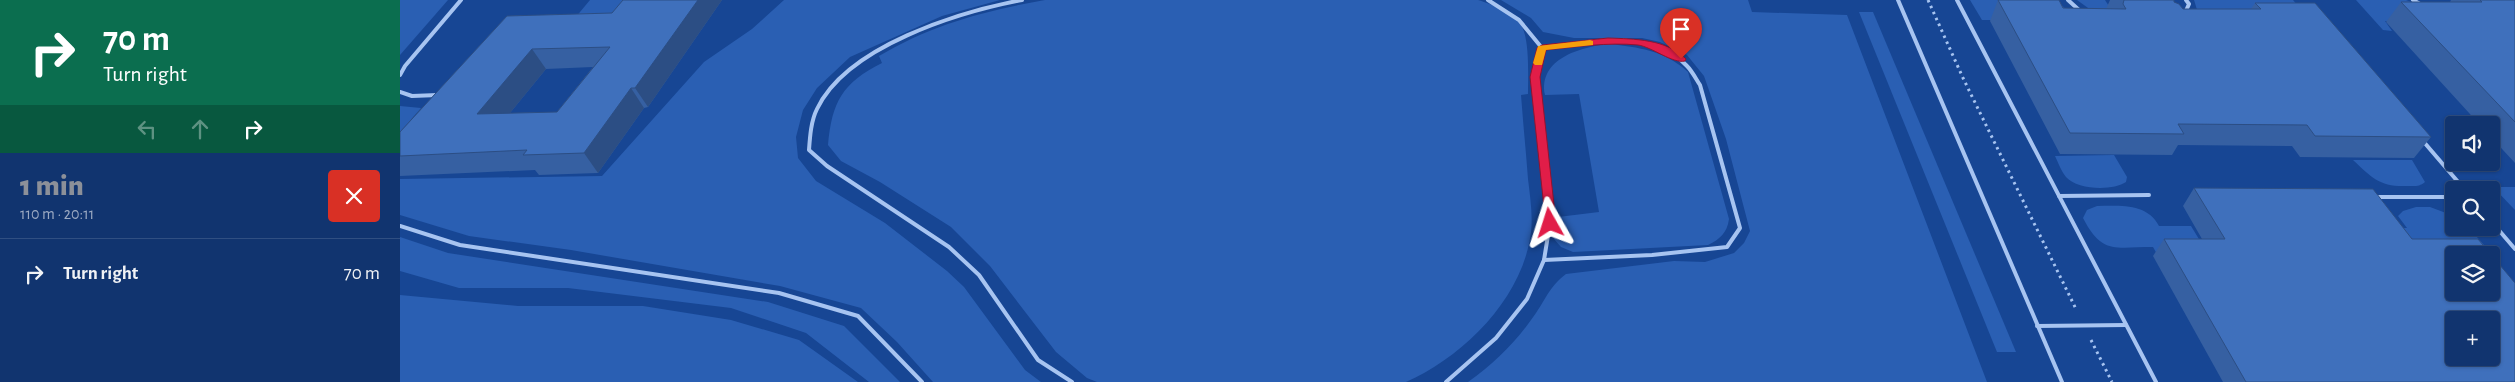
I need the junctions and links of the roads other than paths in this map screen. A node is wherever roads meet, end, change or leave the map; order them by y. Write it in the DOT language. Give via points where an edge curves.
graph roads {
  1 [pos="461,0"];
  2 [pos="1022,0"];
  3 [pos="1488,0"];
  4 [pos="1898,0"];
  5 [pos="1957,0"];
  6 [pos="2068,0"];
  7 [pos="2186,0"];
  8 [pos="2412,0"];
  9 [pos="2429,8"];
  10 [pos="2083,13"];
  11 [pos="2184,14"];
  12 [pos="1542,48"];
  13 [pos="400,75"];
  14 [pos="400,92"];
  15 [pos="439,95"];
  16 [pos="2420,137"];
  17 [pos="2457,181"];
  18 [pos="2149,195"];
  19 [pos="2059,196"];
  20 [pos="2368,197"];
  21 [pos="2445,197"];
  22 [pos="400,226"];
  23 [pos="2500,232"];
  24 [pos="2515,249"];
  25 [pos="1544,260"];
  26 [pos="2126,325"];
  27 [pos="2037,326"];
  28 [pos="922,382"];
  29 [pos="1072,382"];
  30 [pos="1446,382"];
  31 [pos="2062,382"];
  32 [pos="2156,382"];
  1 -- 13 [label="lane"];
  2 -- 29 [label="lane" via="992,4 945,18 867,56 834,83 817,106 809,150 827,166 961,258 980,275 1038,360"];
  3 -- 12 [label="lane" via="1512,11"];
  4 -- 27 [label="lane"];
  5 -- 19 [label="lane"];
  6 -- 10 [label="lane"];
  7 -- 11 [label="lane" via="2189,4"];
  8 -- 9 [label="lane"];
  12 -- 25 [label="lane" via="1535,77 1550,223"];
  12 -- 25 [label="lane" via="1608,41 1640,42 1657,46 1681,59 1694,71 1700,85 1740,228 1727,247 1652,255"];
  14 -- 15 [label="lane" via="412,96"];
  16 -- 17 [label="lane"];
  18 -- 19 [label="lane"];
  19 -- 26 [label="lane"];
  20 -- 21 [label="lane"];
  22 -- 28 [label="lane" via="460,245 779,293 858,316"];
  23 -- 24 [label="lane"];
  25 -- 30 [label="lane" via="1527,299 1496,338"];
  26 -- 27 [label="lane"];
  26 -- 32 [label="lane"];
  27 -- 31 [label="lane"];
}
